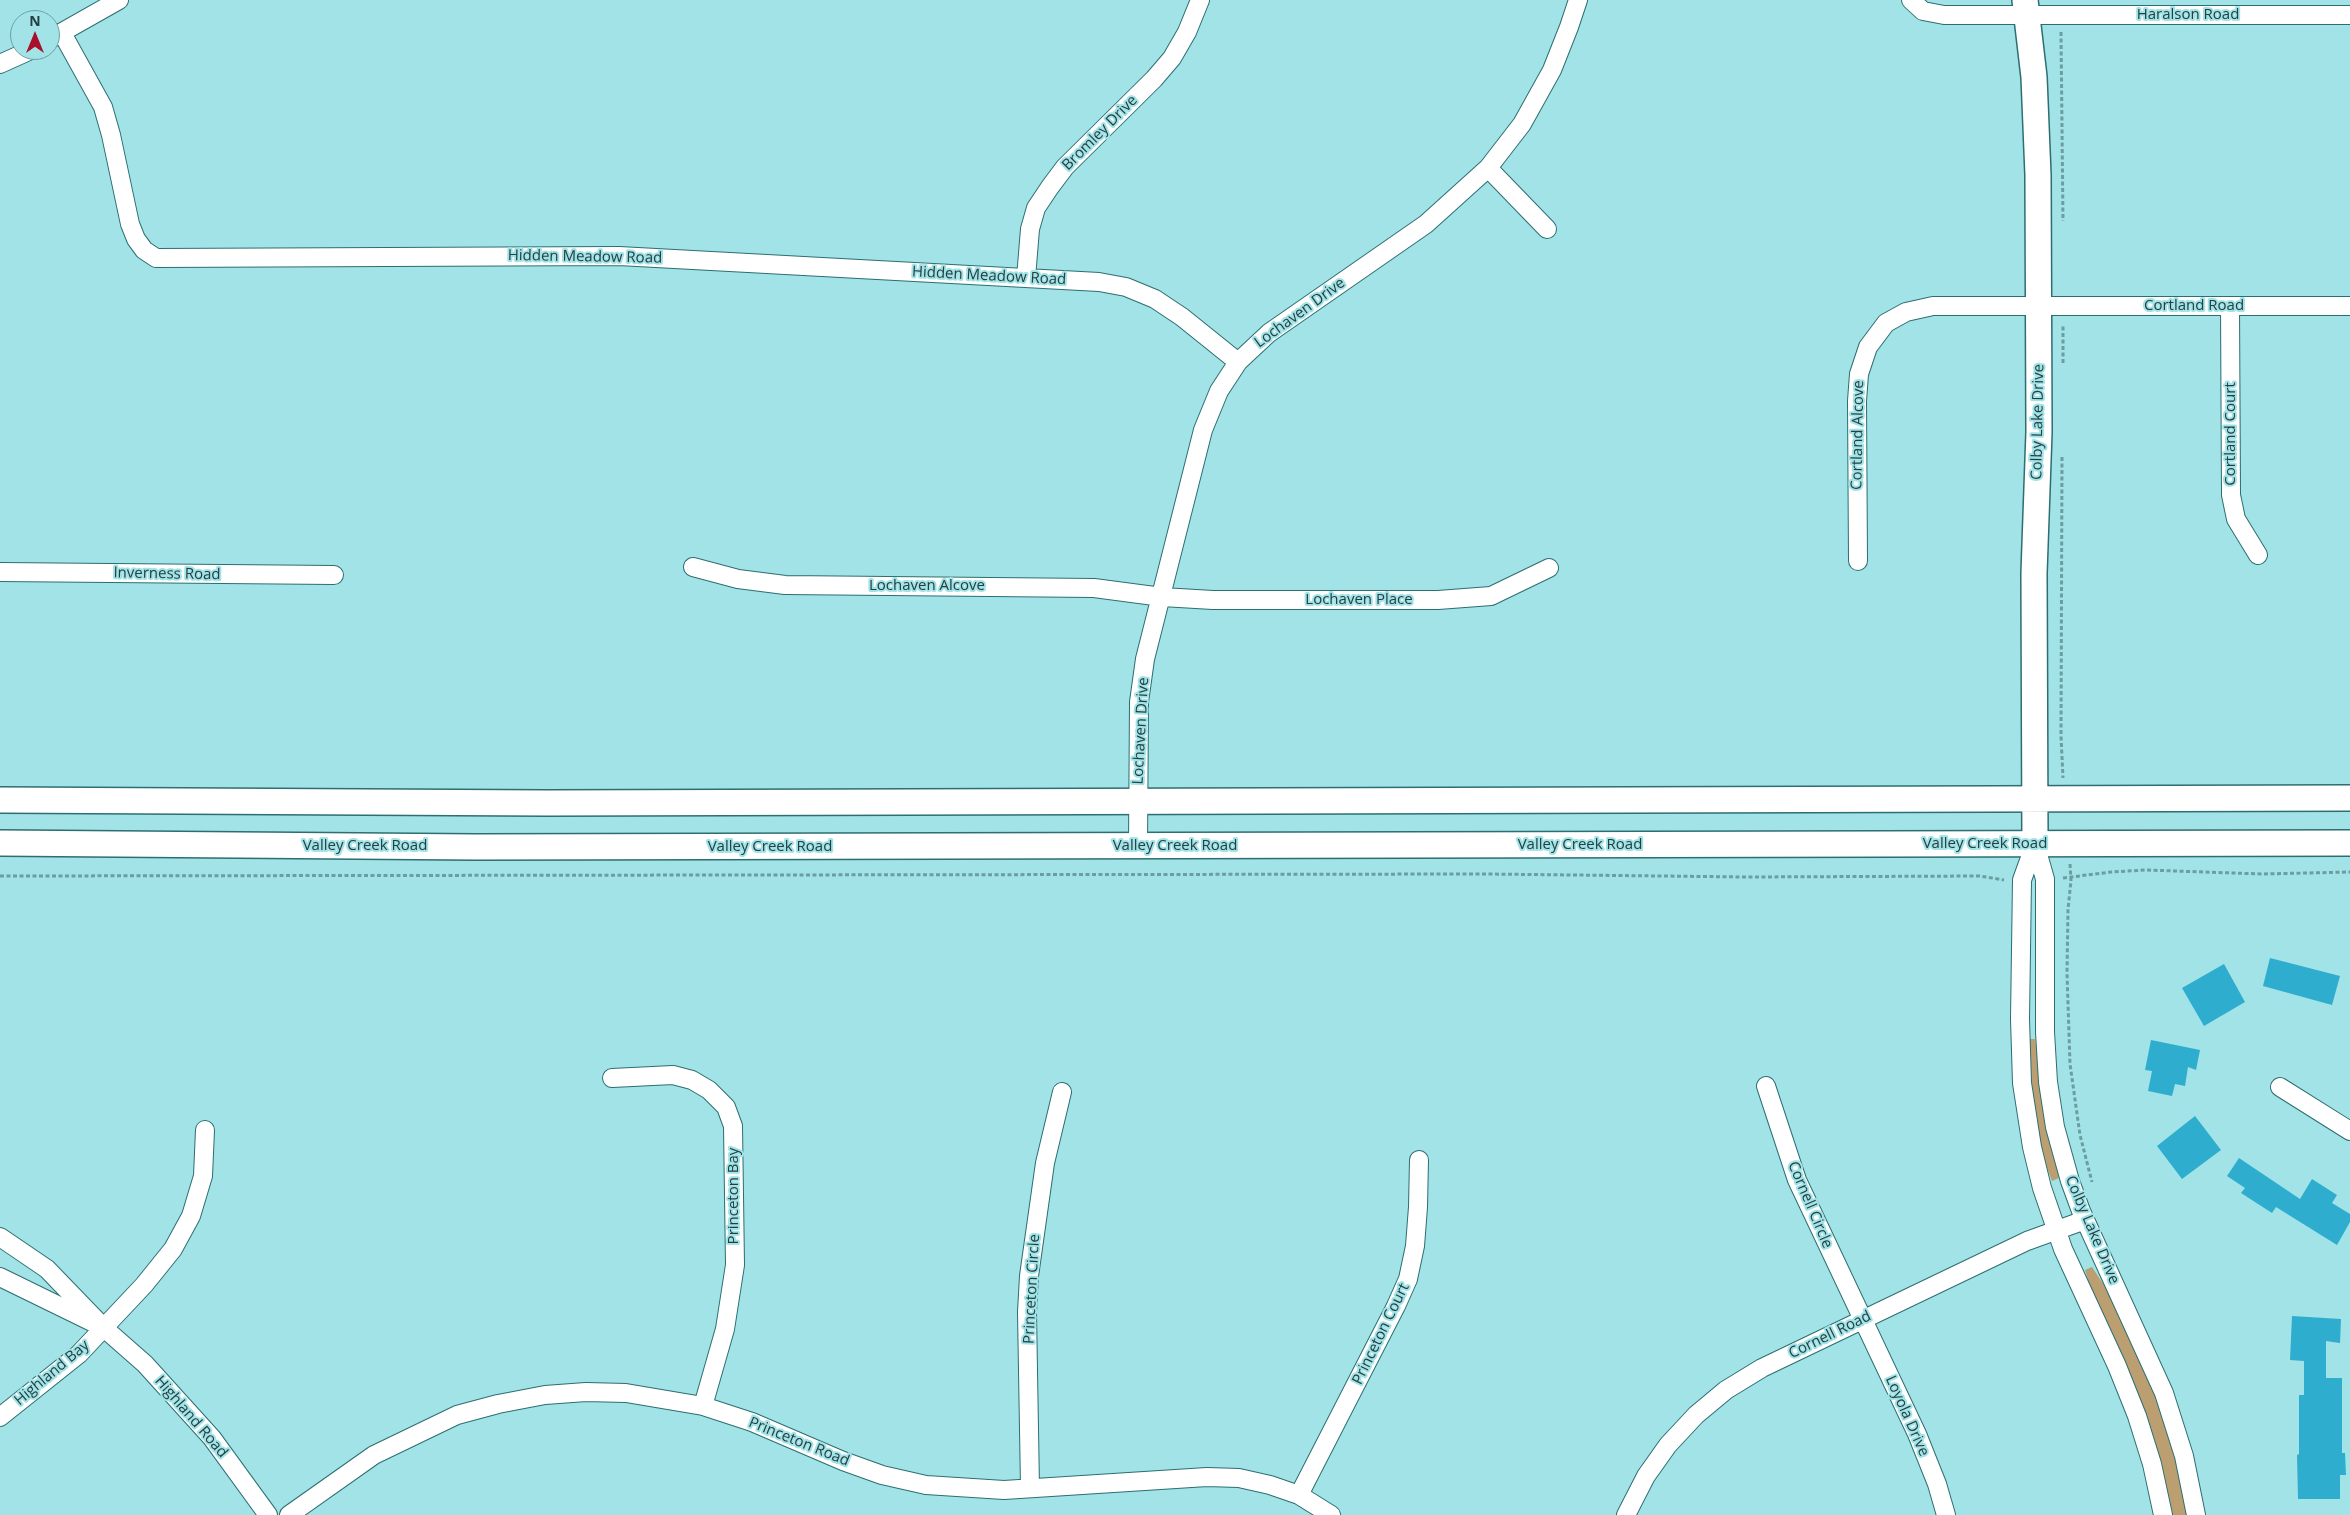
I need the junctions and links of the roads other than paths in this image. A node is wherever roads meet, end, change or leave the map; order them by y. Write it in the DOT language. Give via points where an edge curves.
graph roads {
  1 [pos="119,0"];
  2 [pos="1200,0"];
  3 [pos="1578,0"];
  4 [pos="1911,0"];
  5 [pos="2026,8"];
  6 [pos="2350,15"];
  7 [pos="60,34"];
  8 [pos="60,42"];
  9 [pos="1488,168"];
  10 [pos="1547,229"];
  11 [pos="1026,278"];
  12 [pos="2039,305"];
  13 [pos="2230,306"];
  14 [pos="2350,306"];
  15 [pos="1238,362"];
  16 [pos="2258,554"];
  17 [pos="1858,561"];
  18 [pos="693,567"];
  19 [pos="1550,568"];
  20 [pos="0,572"];
  21 [pos="334,575"];
  22 [pos="1162,597"];
  23 [pos="2350,798"];
  24 [pos="2034,799"];
  25 [pos="0,800"];
  26 [pos="1138,801"];
  27 [pos="0,843"];
  28 [pos="2350,843"];
  29 [pos="2035,844"];
  30 [pos="1138,846"];
  31 [pos="612,1078"];
  32 [pos="1766,1086"];
  33 [pos="2280,1087"];
  34 [pos="1062,1092"];
  35 [pos="205,1130"];
  36 [pos="2350,1131"];
  37 [pos="1418,1160"];
  38 [pos="2085,1220"];
  39 [pos="2056,1230"];
  40 [pos="0,1237"];
  41 [pos="0,1277"];
  42 [pos="1863,1320"];
  43 [pos="104,1328"];
  44 [pos="703,1406"];
  45 [pos="0,1417"];
  46 [pos="1030,1488"];
  47 [pos="1299,1495"];
  48 [pos="268,1515"];
  49 [pos="289,1515"];
  50 [pos="1331,1515"];
  51 [pos="1626,1515"];
  52 [pos="1946,1515"];
  53 [pos="2163,1515"];
  54 [pos="2196,1515"];
  1 -- 7 [label="street"];
  2 -- 11 [label="street, Bromley Drive" via="1172,58 1065,167 1036,208 1030,229"];
  3 -- 9 [label="street, Lochaven Drive" via="1552,70 1522,124"];
  4 -- 5 [label="street, Haralson Road" via="1923,11 1944,15"];
  5 -- 6 [label="street, Haralson Road"];
  5 -- 12 [label="main road, Colby Lake Drive" via="2037,124"];
  8 -- 11 [label="street, Hidden Meadow Road" via="103,107 130,224 144,250 156,258 619,256"];
  9 -- 10 [label="street"];
  9 -- 15 [label="street, Lochaven Drive" via="1426,224 1269,334"];
  11 -- 15 [label="street, Hidden Meadow Road" via="1099,282 1126,287 1155,299 1182,317"];
  12 -- 13 [label="street, Cortland Road"];
  12 -- 17 [label="street, Cortland Alcove" via="1933,306 1906,312 1886,322 1868,347 1859,374 1857,401"];
  12 -- 24 [label="main road, Colby Lake Drive"];
  13 -- 14 [label="street, Cortland Road"];
  13 -- 16 [label="street, Cortland Court" via="2231,495 2236,519"];
  15 -- 22 [label="street, Lochaven Drive" via="1219,391 1203,430"];
  18 -- 22 [label="street, Lochaven Alcove" via="738,579 785,585 1075,587 1116,589"];
  19 -- 22 [label="street, Lochaven Place" via="1491,596 1456,599 1212,600"];
  20 -- 21 [label="street, Inverness Road"];
  22 -- 26 [label="street, Lochaven Drive" via="1145,659 1139,702"];
  23 -- 24 [label="main road"];
  24 -- 26 [label="main road"];
  24 -- 29 [label="main road, Colby Lake Drive"];
  25 -- 26 [label="main road" via="507,803"];
  26 -- 30 [label="street, Lochaven Drive"];
  27 -- 30 [label="main road, Valley Creek Road" via="466,847"];
  28 -- 29 [label="main road, Valley Creek Road"];
  29 -- 30 [label="main road, Valley Creek Road"];
  29 -- 38 [label="street, Colby Lake Drive" via="2045,879 2044,1004 2050,1098 2067,1171"];
  29 -- 39 [label="street, Colby Lake Drive" via="2022,880 2021,1071 2032,1148"];
  31 -- 44 [label="street, Princeton Bay" via="672,1075 692,1080 709,1090 726,1107 733,1126 735,1265 725,1329"];
  32 -- 42 [label="street, Cornell Circle" via="1797,1180"];
  33 -- 36 [label="street"];
  34 -- 46 [label="street, Princeton Circle" via="1045,1163 1029,1276"];
  35 -- 43 [label="street, Highland Bay" via="202,1176 192,1216 173,1249"];
  37 -- 47 [label="street, Princeton Court" via="1418,1207 1408,1279"];
  38 -- 39 [label="street, Cornell Road"];
  38 -- 54 [label="street, Colby Lake Drive" via="2164,1393 2184,1456"];
  39 -- 42 [label="street, Cornell Road"];
  39 -- 53 [label="street, Colby Lake Drive" via="2132,1403 2150,1455"];
  40 -- 43 [label="street, Highland Road" via="47,1269"];
  41 -- 43 [label="street, Highland Road"];
  42 -- 51 [label="street, Cornell Road" via="1762,1368 1726,1390 1696,1414 1646,1476"];
  42 -- 52 [label="street, Loyola Drive" via="1917,1434"];
  43 -- 45 [label="street, Highland Bay" via="79,1354"];
  43 -- 48 [label="street, Highland Road" via="182,1403"];
  44 -- 46 [label="street, Princeton Road" via="752,1422 882,1475 926,1485 966,1489"];
  44 -- 49 [label="street, Princeton Road" via="626,1393 586,1392 545,1395 498,1404 457,1415 374,1455"];
  46 -- 47 [label="street, Princeton Road" via="1207,1477 1239,1478"];
  47 -- 50 [label="street, Princeton Road"];
}
